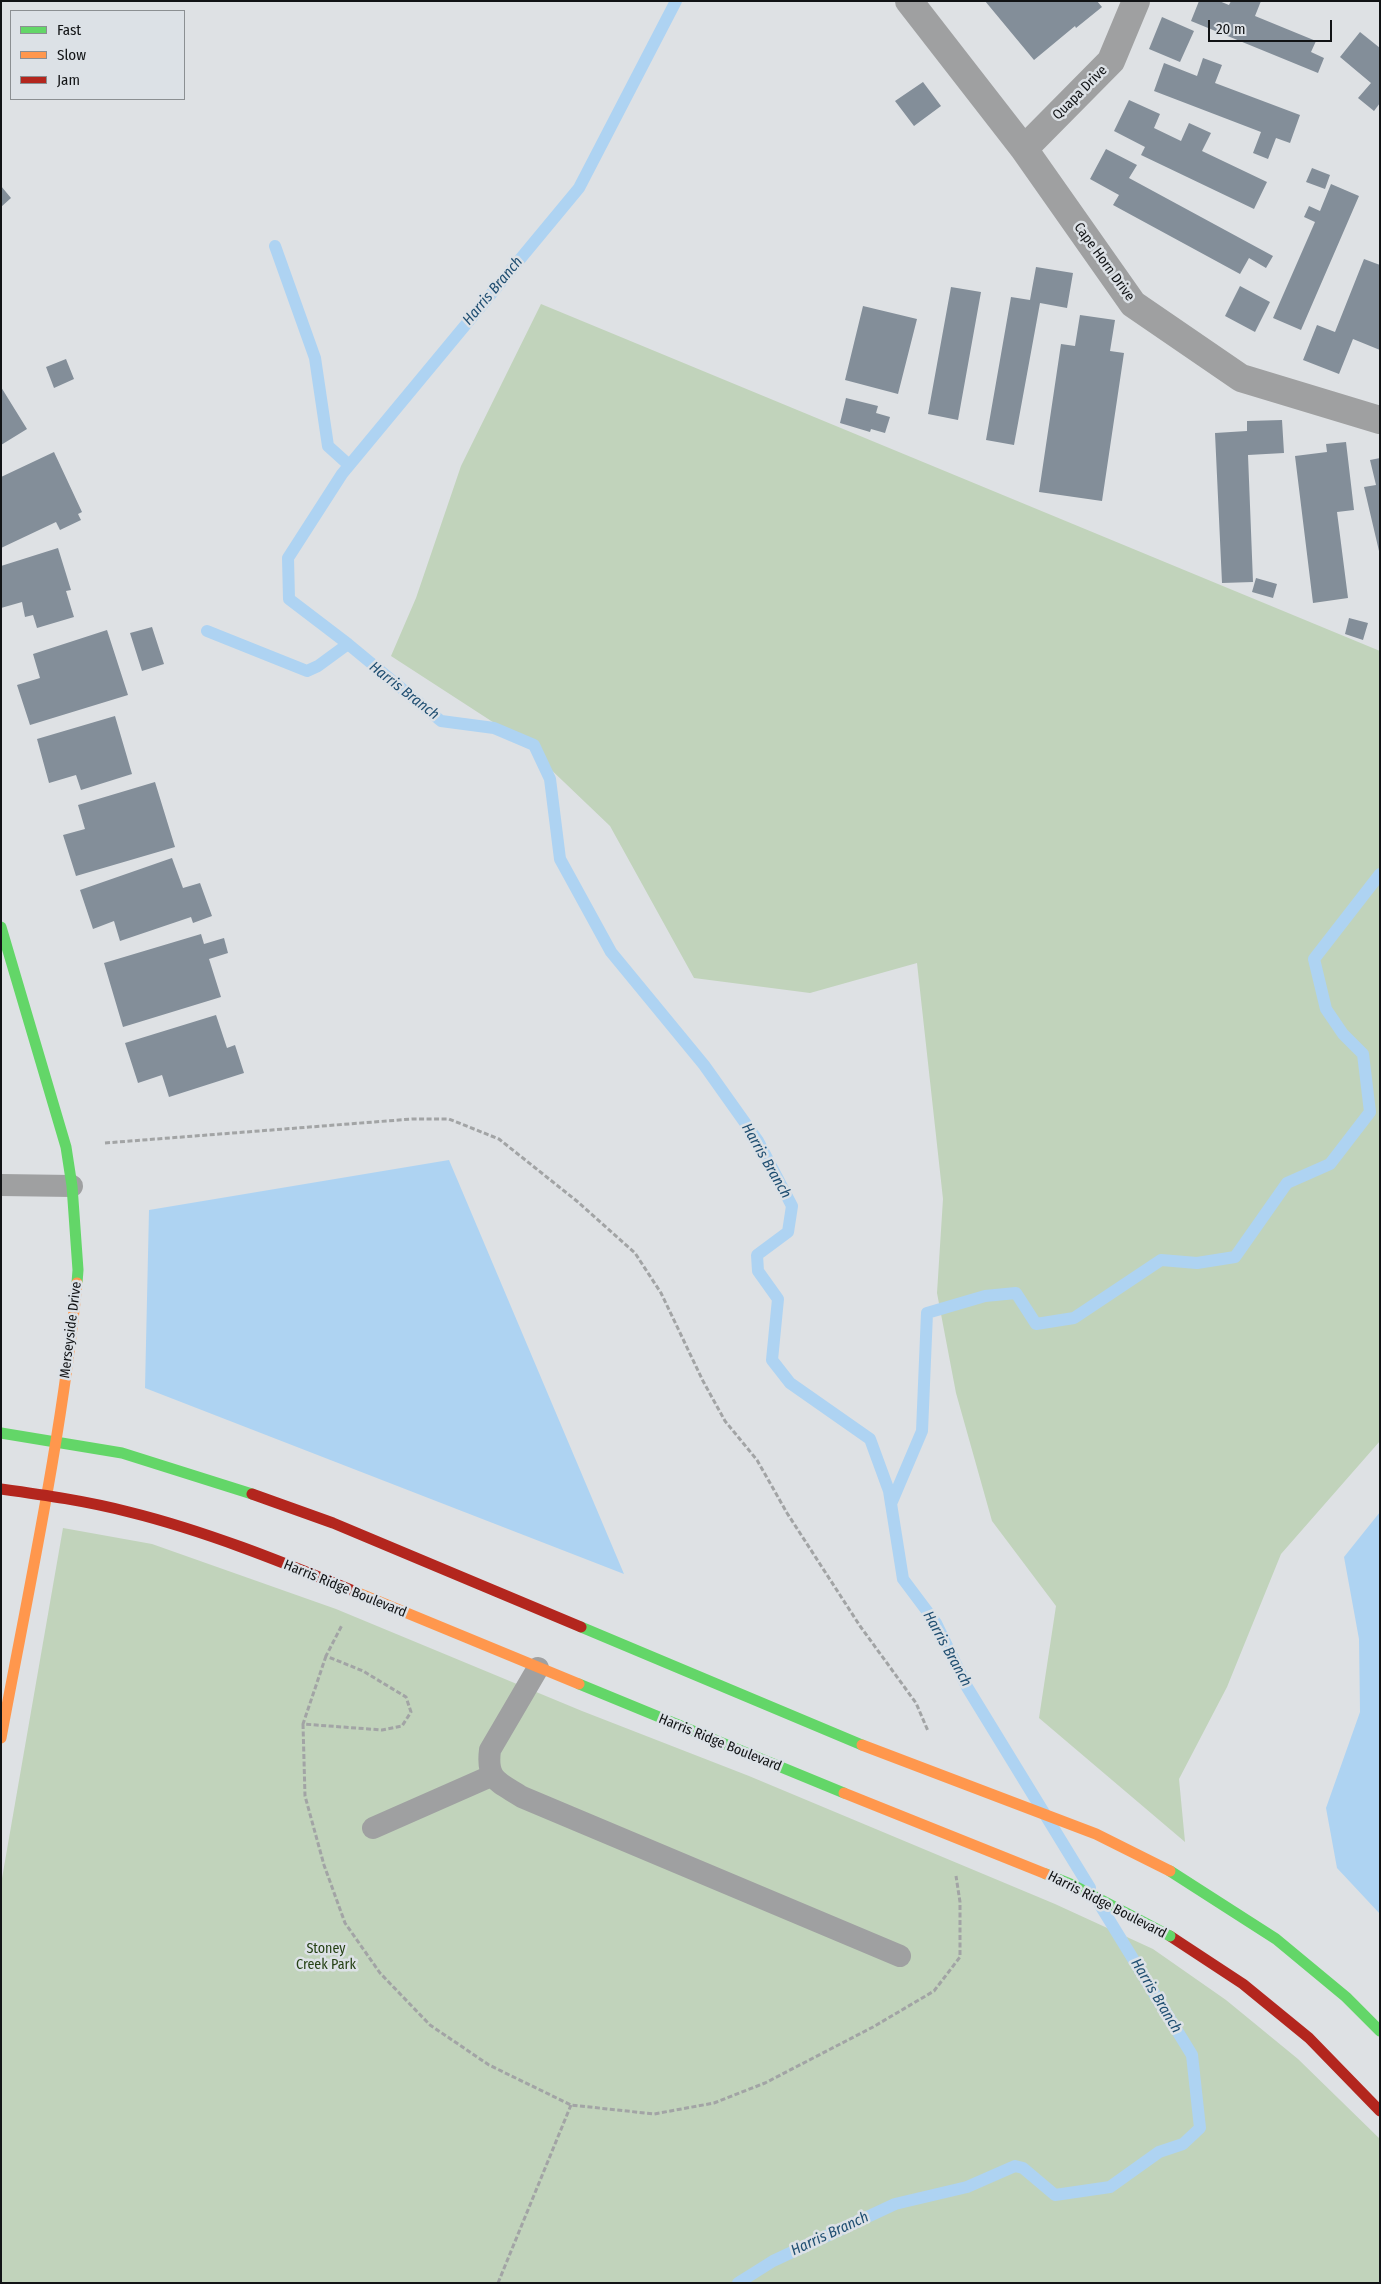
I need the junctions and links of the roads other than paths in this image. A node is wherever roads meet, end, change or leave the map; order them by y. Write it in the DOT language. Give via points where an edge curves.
graph roads {
  1 [pos="908,1"];
  2 [pos="1136,1"];
  3 [pos="1024,149"];
  4 [pos="1380,420"];
  5 [pos="1,927"];
  6 [pos="1,1185"];
  7 [pos="72,1186"];
  8 [pos="1,1433"];
  9 [pos="56,1440"];
  10 [pos="1,1489"];
  11 [pos="46,1496"];
  12 [pos="538,1668"];
  13 [pos="1,1738"];
  14 [pos="492,1776"];
  15 [pos="373,1828"];
  16 [pos="900,1956"];
  17 [pos="1380,2031"];
  18 [pos="1380,2111"];
  1 -- 3 [label="street, Cape Horn Drive"];
  2 -- 3 [label="street, Quapa Drive" via="1111,61"];
  3 -- 4 [label="street, Cape Horn Drive" via="1133,304 1241,378"];
  5 -- 7 [label="street, Merseyside Drive" via="66,1147"];
  6 -- 7 [label="lane"];
  7 -- 9 [label="street, Merseyside Drive" via="78,1270 71,1344"];
  8 -- 9 [label="street"];
  9 -- 11 [label="street, Merseyside Drive"];
  9 -- 17 [label="street, bridge" via="160,1463 333,1523 862,1745 1096,1834 1170,1872 1276,1939 1346,1997"];
  10 -- 11 [label="street, Harris Ridge Boulevard"];
  11 -- 12 [label="street, Harris Ridge Boulevard" via="146,1517 235,1546"];
  11 -- 13 [label="street, Merseyside Drive"];
  12 -- 14 [label="lane" via="490,1750 488,1765"];
  12 -- 18 [label="street, Harris Ridge Boulevard, bridge" via="1073,1885 1170,1936 1243,1984 1308,2038"];
  14 -- 15 [label="lane"];
  14 -- 16 [label="lane" via="522,1797"];
}
